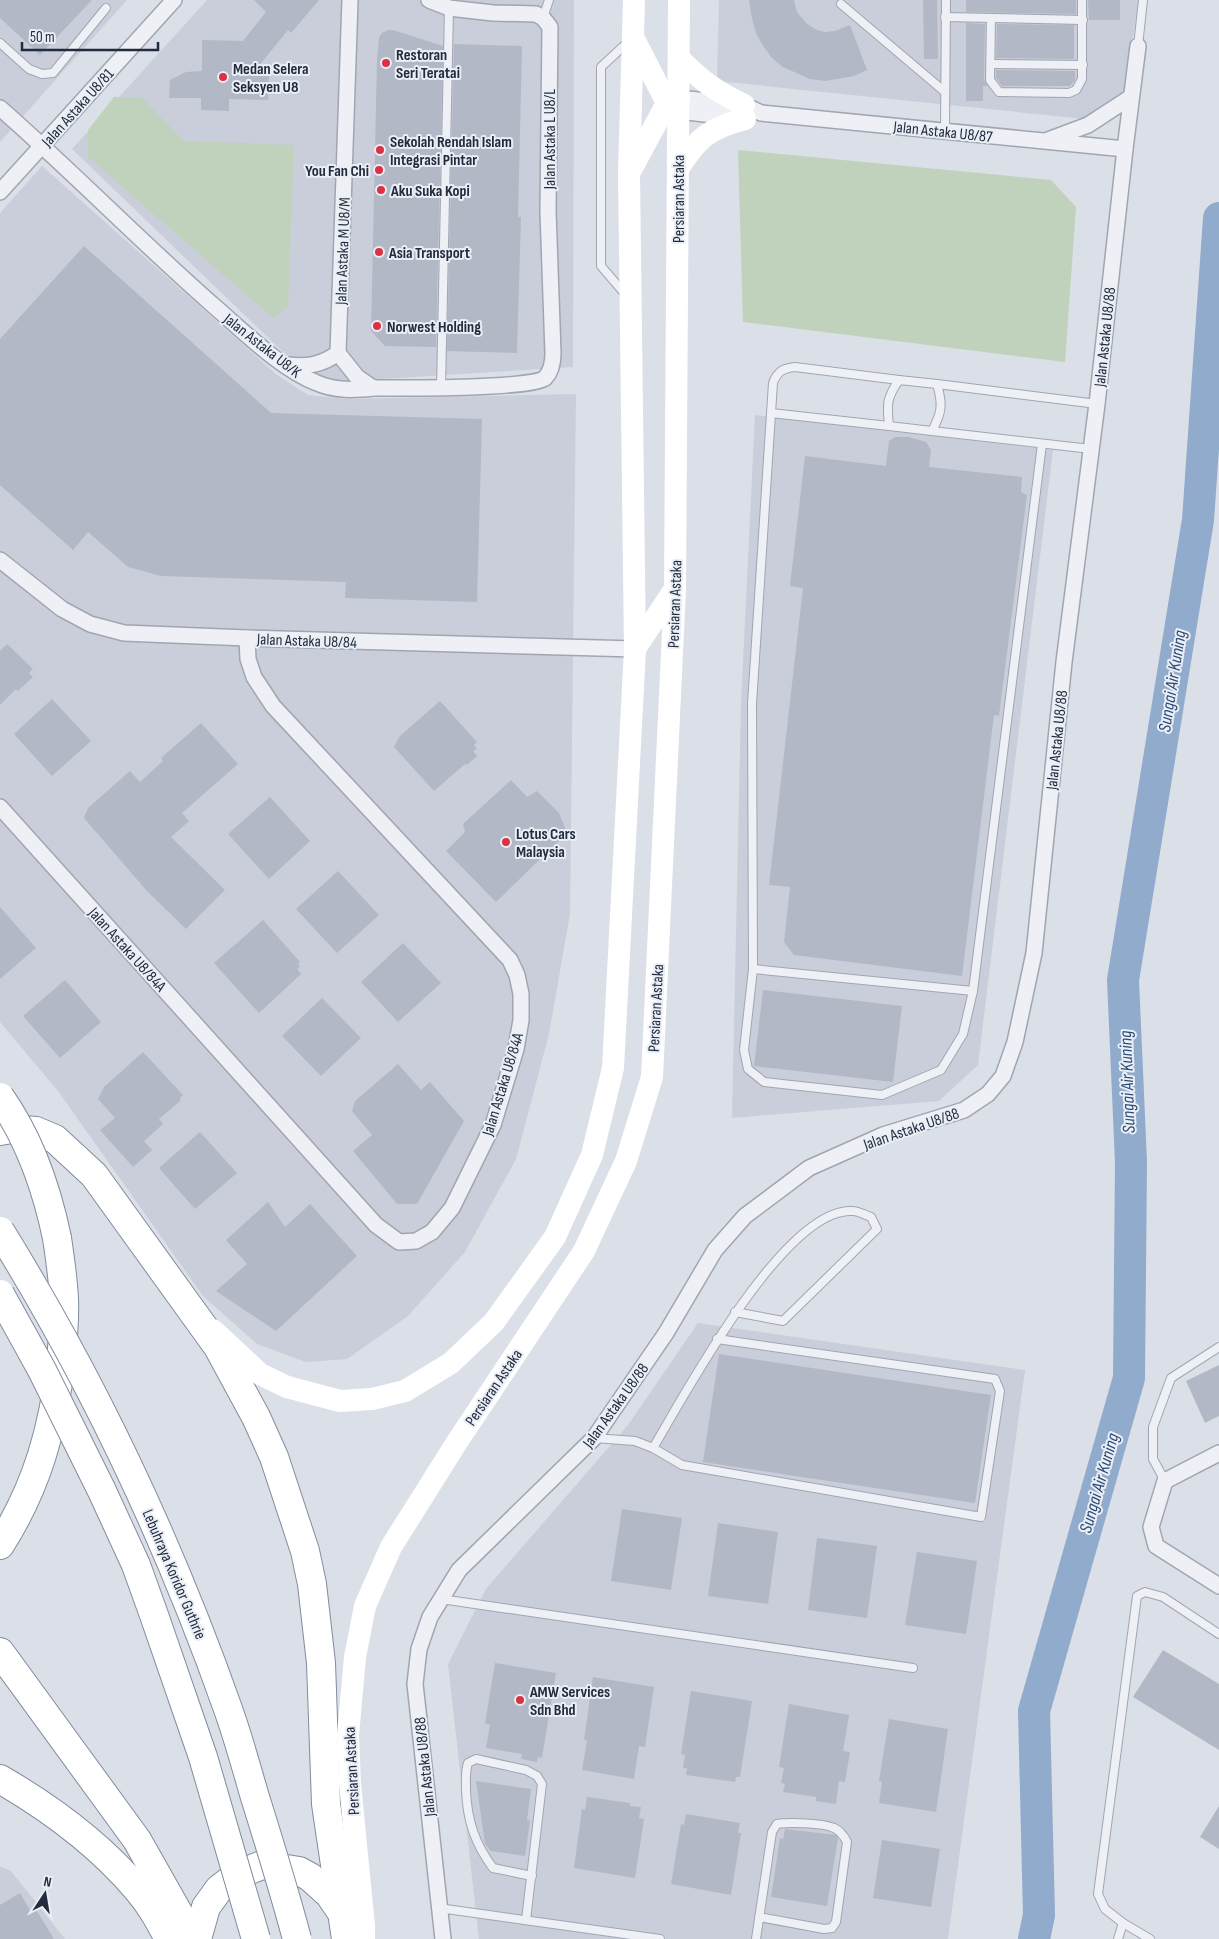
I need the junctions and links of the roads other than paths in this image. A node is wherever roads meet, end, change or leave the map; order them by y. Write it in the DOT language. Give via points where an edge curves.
graph roads {
  1 [pos="174,0"];
  2 [pos="350,0"];
  3 [pos="429,0"];
  4 [pos="549,0"];
  5 [pos="634,0"];
  6 [pos="679,0"];
  7 [pos="946,0"];
  8 [pos="1082,0"];
  9 [pos="1143,0"];
  10 [pos="841,4"];
  11 [pos="106,8"];
  12 [pos="449,8"];
  13 [pos="543,18"];
  14 [pos="945,18"];
  15 [pos="991,18"];
  16 [pos="1084,20"];
  17 [pos="633,37"];
  18 [pos="0,43"];
  19 [pos="1138,46"];
  20 [pos="679,58"];
  21 [pos="990,64"];
  22 [pos="1083,65"];
  23 [pos="945,92"];
  24 [pos="1131,97"];
  25 [pos="675,104"];
  26 [pos="0,108"];
  27 [pos="750,112"];
  28 [pos="945,132"];
  29 [pos="1044,141"];
  30 [pos="42,145"];
  31 [pos="1125,149"];
  32 [pos="678,169"];
  33 [pos="629,173"];
  34 [pos="0,192"];
  35 [pos="631,301"];
  36 [pos="338,353"];
  37 [pos="286,365"];
  38 [pos="546,378"];
  39 [pos="899,380"];
  40 [pos="937,384"];
  41 [pos="373,388"];
  42 [pos="441,388"];
  43 [pos="1097,404"];
  44 [pos="770,413"];
  45 [pos="890,426"];
  46 [pos="932,431"];
  47 [pos="1042,444"];
  48 [pos="1091,449"];
  49 [pos="0,560"];
  50 [pos="675,589"];
  51 [pos="247,638"];
  52 [pos="635,649"];
  53 [pos="0,807"];
  54 [pos="753,968"];
  55 [pos="973,991"];
  56 [pos="0,1097"];
  57 [pos="0,1131"];
  58 [pos="0,1231"];
  59 [pos="0,1294"];
  60 [pos="734,1312"];
  61 [pos="196,1314"];
  62 [pos="717,1339"];
  63 [pos="1219,1347"];
  64 [pos="594,1438"];
  65 [pos="653,1448"];
  66 [pos="1219,1453"];
  67 [pos="1165,1481"];
  68 [pos="0,1545"];
  69 [pos="1219,1586"];
  70 [pos="441,1599"];
  71 [pos="1219,1634"];
  72 [pos="7,1660"];
  73 [pos="913,1668"];
  74 [pos="0,1779"];
  75 [pos="532,1876"];
  76 [pos="439,1908"];
  77 [pos="340,1910"];
  78 [pos="759,1917"];
  79 [pos="526,1920"];
  80 [pos="1123,1923"];
  81 [pos="169,1939"];
  82 [pos="193,1939"];
  83 [pos="197,1939"];
  84 [pos="256,1939"];
  85 [pos="297,1939"];
  86 [pos="346,1939"];
  87 [pos="364,1939"];
  88 [pos="443,1939"];
  89 [pos="660,1939"];
  90 [pos="756,1939"];
  91 [pos="1118,1939"];
  92 [pos="1150,1939"];
  1 -- 30 [label="street, Jalan Astaka U8/81"];
  2 -- 36 [label="street, Jalan Astaka M U8/M"];
  3 -- 12 [label="street"];
  4 -- 13 [label="lane"];
  5 -- 17 [label="main road"];
  6 -- 20 [label="main road, Persiaran Astaka"];
  7 -- 14 [label="lane"];
  8 -- 16 [label="lane"];
  9 -- 19 [label="lane"];
  10 -- 23 [label="lane"];
  11 -- 18 [label="lane" via="53,73 42,74 29,69"];
  12 -- 13 [label="street" via="536,14"];
  12 -- 42 [label="lane"];
  13 -- 38 [label="street, Jalan Astaka L U8/L" via="550,27 548,211 553,353 553,365"];
  14 -- 15 [label="lane"];
  14 -- 23 [label="lane"];
  15 -- 16 [label="lane"];
  15 -- 21 [label="lane"];
  16 -- 22 [label="lane"];
  17 -- 25 [label="main road"];
  17 -- 33 [label="main road"];
  17 -- 35 [label="lane" via="601,67 602,266"];
  19 -- 24 [label="street, Jalan Astaka U8/88"];
  20 -- 25 [label="main road, Persiaran Astaka"];
  20 -- 27 [label="main road" via="697,77"];
  21 -- 22 [label="lane"];
  21 -- 22 [label="lane" via="990,80 998,92 1069,93 1076,90 1082,80"];
  23 -- 28 [label="lane"];
  24 -- 29 [label="street" via="1088,125"];
  24 -- 31 [label="street, Jalan Astaka U8/88"];
  25 -- 27 [label="street, Jalan Astaka U8/87"];
  25 -- 32 [label="main road, Persiaran Astaka"];
  25 -- 33 [label="main road"];
  26 -- 30 [label="street, Jalan Astaka U8/K"];
  27 -- 28 [label="street, Jalan Astaka U8/87"];
  27 -- 32 [label="main road" via="709,132 691,149"];
  28 -- 29 [label="street, Jalan Astaka U8/87"];
  29 -- 31 [label="street, Jalan Astaka U8/87"];
  30 -- 34 [label="street, Jalan Astaka U8/81"];
  30 -- 37 [label="street, Jalan Astaka U8/K" via="162,259"];
  31 -- 43 [label="street, Jalan Astaka U8/88"];
  32 -- 50 [label="main road, Persiaran Astaka"];
  33 -- 35 [label="main road"];
  35 -- 52 [label="main road"];
  36 -- 37 [label="street" via="305,367"];
  36 -- 41 [label="street" via="356,377"];
  37 -- 41 [label="street, Jalan Astaka U8/K" via="301,376 336,389"];
  38 -- 42 [label="street, Jalan Astaka U8/K" via="539,382"];
  39 -- 40 [label="lane"];
  39 -- 44 [label="lane" via="785,368 776,374 773,383"];
  39 -- 45 [label="lane" via="889,394"];
  40 -- 43 [label="lane"];
  40 -- 46 [label="lane" via="942,401"];
  41 -- 42 [label="street, Jalan Astaka U8/K"];
  43 -- 48 [label="street, Jalan Astaka U8/88"];
  44 -- 45 [label="lane"];
  44 -- 54 [label="lane" via="752,704"];
  45 -- 46 [label="lane"];
  46 -- 47 [label="lane"];
  47 -- 48 [label="lane"];
  47 -- 55 [label="lane"];
  48 -- 64 [label="street, Jalan Astaka U8/88" via="1064,662 1034,953 1015,1042 1002,1076 988,1094 964,1110 883,1135 809,1168 745,1216 715,1250 666,1333"];
  49 -- 51 [label="street, Jalan Astaka U8/84" via="62,609 90,624 124,633"];
  50 -- 52 [label="main road"];
  50 -- 87 [label="main road, Persiaran Astaka" via="652,1077 626,1160 584,1251 391,1547 365,1606 355,1657 348,1735"];
  51 -- 52 [label="street, Jalan Astaka U8/84"];
  51 -- 53 [label="street, Jalan Astaka U8/84A" via="248,659 254,677 273,706 510,960 517,975 521,1020 516,1049 493,1125 452,1208 432,1232 416,1241 399,1242 376,1225"];
  52 -- 61 [label="main road" via="613,1068 592,1156 555,1237 494,1322 451,1363 405,1391 372,1399 340,1401 274,1382 260,1374"];
  54 -- 55 [label="lane"];
  54 -- 55 [label="lane" via="744,1050 748,1069 764,1082 882,1095 940,1070 963,1034"];
  56 -- 68 [label="highway, bridge" via="22,1137 52,1212 63,1278 64,1320 55,1409 46,1444 35,1476"];
  57 -- 61 [label="highway" via="36,1131 55,1139 94,1175"];
  58 -- 85 [label="highway, Lebuhraya Koridor Guthrie, bridge" via="82,1371 170,1560 229,1711"];
  59 -- 84 [label="highway, Lebuhraya Koridor Guthrie, bridge" via="42,1370 136,1565 204,1757"];
  60 -- 60 [label="lane" via="772,1265 810,1228 835,1214 853,1211 871,1217 877,1229 783,1321"];
  60 -- 62 [label="lane"];
  61 -- 77 [label="highway" via="256,1417 274,1457 305,1551 321,1663 326,1804"];
  62 -- 65 [label="lane"];
  62 -- 65 [label="lane" via="995,1379 1000,1391 980,1517 682,1465"];
  63 -- 67 [label="lane" via="1171,1378 1153,1427 1153,1459"];
  64 -- 65 [label="lane" via="635,1441"];
  64 -- 70 [label="street, Jalan Astaka U8/88" via="460,1570"];
  66 -- 67 [label="street"];
  67 -- 69 [label="street" via="1151,1528 1156,1546"];
  70 -- 73 [label="lane"];
  70 -- 76 [label="street, Jalan Astaka U8/88" via="430,1617 419,1649 415,1684"];
  71 -- 80 [label="lane" via="1163,1597 1145,1592 1137,1596 1098,1894 1105,1909"];
  72 -- 82 [label="highway" via="137,1840"];
  74 -- 81 [label="highway" via="38,1803 113,1863 139,1891"];
  75 -- 75 [label="lane" via="493,1868 485,1858 468,1819 465,1772 468,1763 476,1760 526,1770 537,1776 542,1784"];
  75 -- 79 [label="lane"];
  76 -- 79 [label="lane"];
  76 -- 88 [label="street, Jalan Astaka U8/88"];
  77 -- 83 [label="highway" via="329,1894 299,1870 262,1865 237,1875 218,1889 206,1907"];
  77 -- 86 [label="highway"];
  78 -- 78 [label="lane" via="832,1928 836,1922 847,1842 843,1834 833,1827 788,1822 777,1824 772,1832"];
  78 -- 90 [label="lane"];
  79 -- 89 [label="lane"];
  80 -- 91 [label="lane"];
  80 -- 92 [label="lane"];
}
